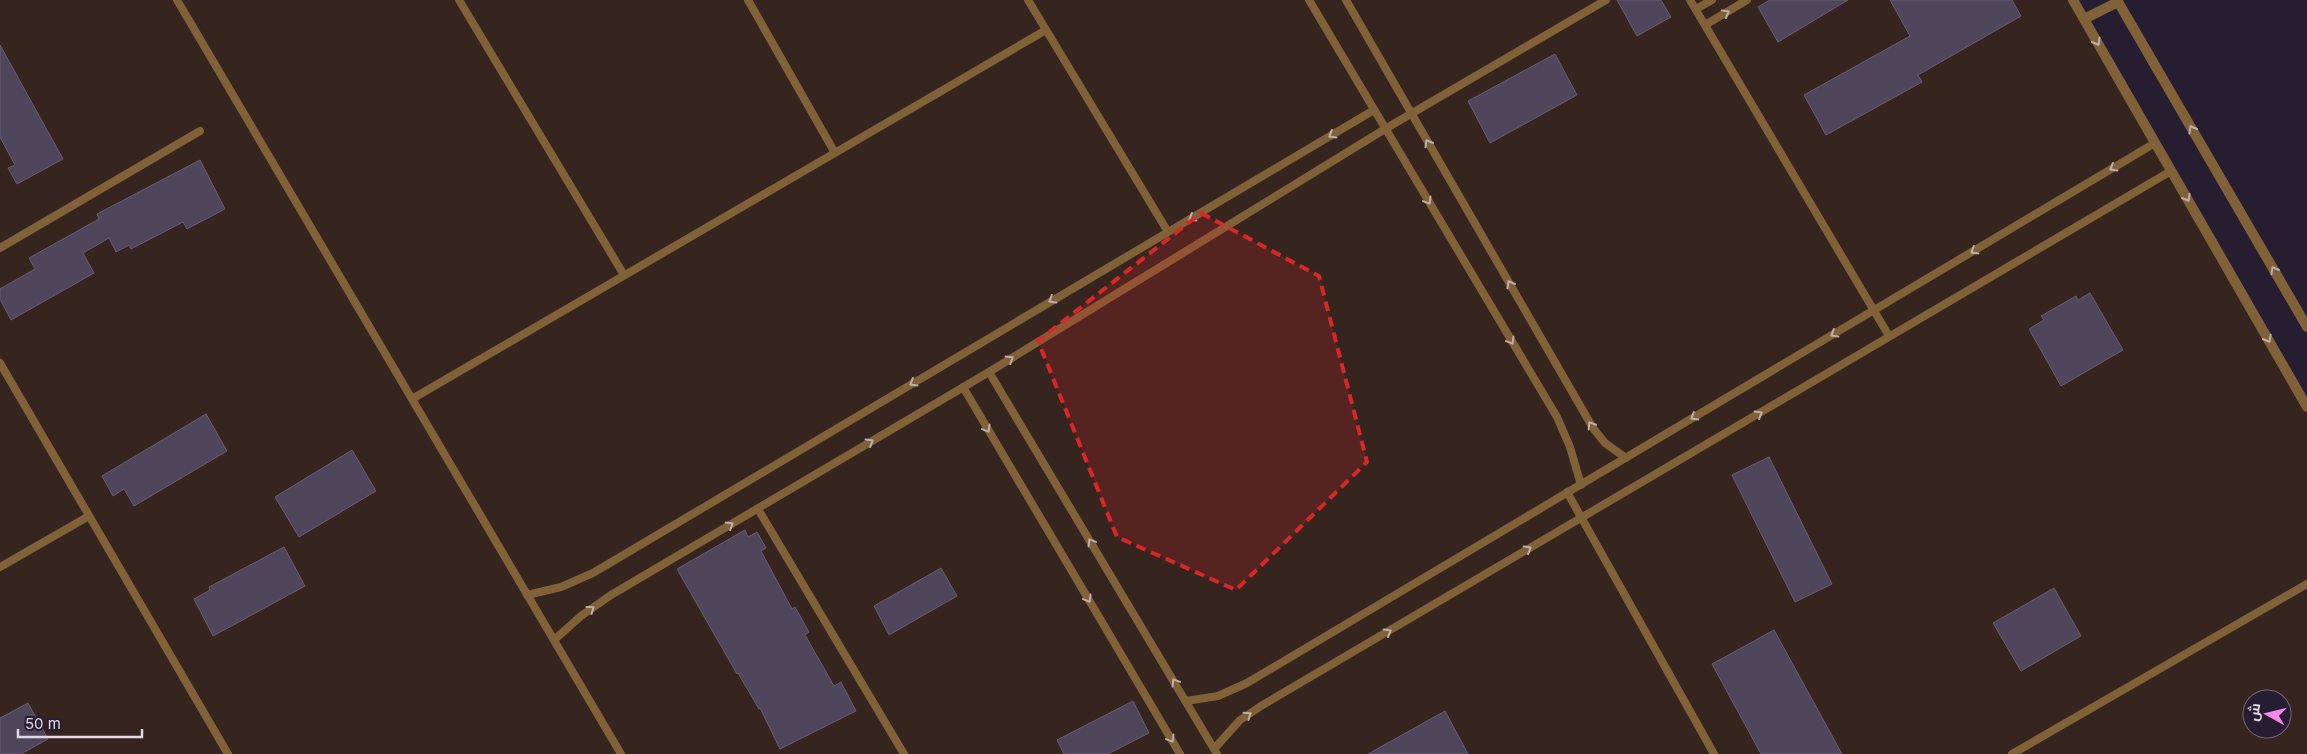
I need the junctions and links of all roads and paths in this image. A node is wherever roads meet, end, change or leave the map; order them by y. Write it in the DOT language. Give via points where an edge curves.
graph roads {
  1 [pos="177,0"];
  2 [pos="459,0"];
  3 [pos="748,0"];
  4 [pos="1028,0"];
  5 [pos="1309,0"];
  6 [pos="1346,0"];
  7 [pos="1606,0"];
  8 [pos="1690,0"];
  9 [pos="1712,0"];
  10 [pos="1747,0"];
  11 [pos="2072,0"];
  12 [pos="2118,1"];
  13 [pos="1696,9"];
  14 [pos="2084,19"];
  15 [pos="1705,25"];
  16 [pos="1046,30"];
  17 [pos="1374,110"];
  18 [pos="1411,114"];
  19 [pos="1385,129"];
  20 [pos="200,131"];
  21 [pos="2155,143"];
  22 [pos="835,153"];
  23 [pos="2171,171"];
  24 [pos="1168,232"];
  25 [pos="0,248"];
  26 [pos="624,275"];
  27 [pos="1874,310"];
  28 [pos="2307,327"];
  29 [pos="1889,336"];
  30 [pos="0,363"];
  31 [pos="990,372"];
  32 [pos="962,388"];
  33 [pos="412,399"];
  34 [pos="2307,407"];
  35 [pos="1626,458"];
  36 [pos="1581,484"];
  37 [pos="1568,492"];
  38 [pos="758,509"];
  39 [pos="89,516"];
  40 [pos="1581,518"];
  41 [pos="0,568"];
  42 [pos="2307,584"];
  43 [pos="527,595"];
  44 [pos="554,640"];
  45 [pos="1186,701"];
  46 [pos="1216,752"];
  47 [pos="228,754"];
  48 [pos="621,754"];
  49 [pos="904,754"];
  50 [pos="1180,754"];
  51 [pos="1714,754"];
  52 [pos="2012,754"];
  1 -- 33 [label="lane"];
  2 -- 26 [label="lane"];
  3 -- 22 [label="lane"];
  4 -- 16 [label="lane"];
  5 -- 17 [label="lane"];
  6 -- 18 [label="lane"];
  7 -- 18 [label="lane"];
  8 -- 13 [label="lane"];
  9 -- 13 [label="lane"];
  15 -- 10 [label="lane, one-way"];
  11 -- 14 [label="street"];
  12 -- 14 [label="street"];
  28 -- 12 [label="street, one-way"];
  13 -- 15 [label="lane"];
  14 -- 21 [label="street, one-way"];
  15 -- 27 [label="lane"];
  16 -- 22 [label="lane"];
  16 -- 24 [label="lane"];
  17 -- 19 [label="lane"];
  17 -- 24 [label="lane, one-way"];
  18 -- 19 [label="lane"];
  35 -- 18 [label="lane, one-way" via="1605,443 1593,428"];
  31 -- 19 [label="lane, one-way"];
  19 -- 36 [label="lane, one-way" via="1557,417"];
  20 -- 25 [label="lane"];
  21 -- 23 [label="street"];
  21 -- 27 [label="lane, one-way"];
  22 -- 26 [label="lane"];
  23 -- 29 [label="lane"];
  23 -- 34 [label="street, one-way"];
  24 -- 43 [label="lane, one-way" via="593,573 561,587"];
  26 -- 33 [label="lane"];
  27 -- 29 [label="lane"];
  27 -- 35 [label="lane, one-way"];
  40 -- 29 [label="lane, one-way"];
  30 -- 39 [label="lane"];
  31 -- 32 [label="lane"];
  45 -- 31 [label="lane, one-way"];
  38 -- 32 [label="lane, one-way"];
  32 -- 50 [label="lane, one-way"];
  33 -- 43 [label="lane"];
  35 -- 36 [label="lane"];
  36 -- 37 [label="lane"];
  37 -- 40 [label="lane"];
  37 -- 45 [label="lane" via="1247,683 1218,696"];
  44 -- 38 [label="lane, one-way" via="611,595"];
  38 -- 49 [label="lane"];
  39 -- 41 [label="lane"];
  39 -- 47 [label="lane"];
  46 -- 40 [label="lane, one-way" via="1230,729 1250,713"];
  40 -- 51 [label="lane"];
  42 -- 52 [label="lane"];
  43 -- 44 [label="lane"];
  44 -- 48 [label="lane"];
  45 -- 46 [label="lane"];
}
